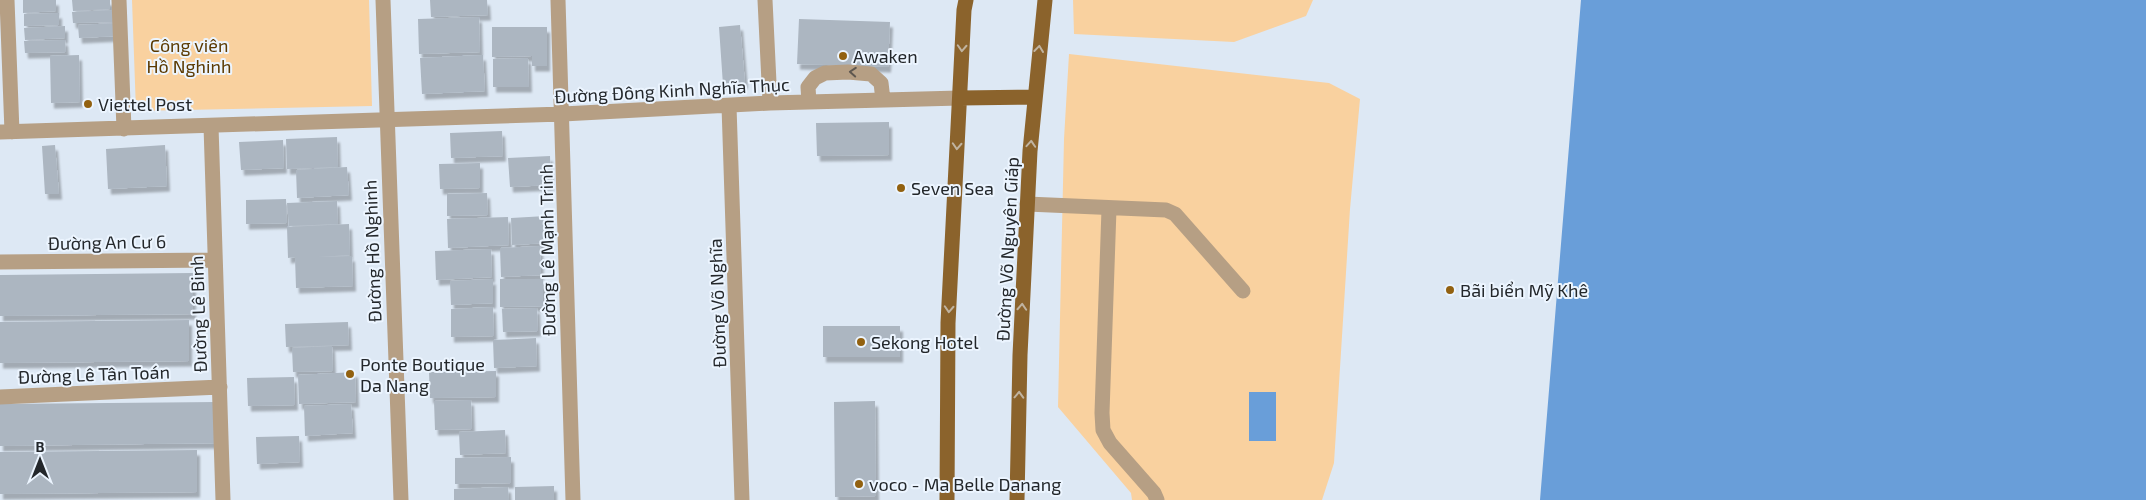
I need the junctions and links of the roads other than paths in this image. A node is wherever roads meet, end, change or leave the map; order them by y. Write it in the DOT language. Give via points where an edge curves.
graph roads {
  1 [pos="8,0"];
  2 [pos="119,0"];
  3 [pos="383,0"];
  4 [pos="558,0"];
  5 [pos="765,0"];
  6 [pos="966,0"];
  7 [pos="1045,0"];
  8 [pos="960,98"];
  9 [pos="1034,98"];
  10 [pos="883,100"];
  11 [pos="809,102"];
  12 [pos="770,103"];
  13 [pos="729,106"];
  14 [pos="563,114"];
  15 [pos="386,118"];
  16 [pos="211,126"];
  17 [pos="124,129"];
  18 [pos="6,132"];
  19 [pos="1027,204"];
  20 [pos="1109,209"];
  21 [pos="214,260"];
  22 [pos="0,262"];
  23 [pos="1243,291"];
  24 [pos="220,387"];
  25 [pos="0,397"];
  26 [pos="223,500"];
  27 [pos="401,500"];
  28 [pos="573,500"];
  29 [pos="742,500"];
  30 [pos="947,500"];
  31 [pos="1017,500"];
  32 [pos="1157,500"];
  1 -- 18 [label="street"];
  2 -- 17 [label="street"];
  3 -- 15 [label="street, Đường Hồ Nghinh"];
  4 -- 14 [label="street, Đường Lê Mạnh Trinh"];
  5 -- 12 [label="street"];
  6 -- 8 [label="main road, one-way"];
  9 -- 7 [label="main road, Đường Võ Nguyên Giáp, one-way"];
  8 -- 9 [label="main road"];
  8 -- 10 [label="street, Đường Đông Kinh Nghĩa Thục"];
  8 -- 30 [label="main road, one-way" via="948,323"];
  19 -- 9 [label="main road, Đường Võ Nguyên Giáp, one-way"];
  10 -- 11 [label="street, Đường Đông Kinh Nghĩa Thục"];
  10 -- 11 [label="street, one-way" via="881,83 871,74 848,72 825,73 815,78 808,87"];
  11 -- 12 [label="street, Đường Đông Kinh Nghĩa Thục"];
  12 -- 13 [label="street, Đường Đông Kinh Nghĩa Thục"];
  13 -- 14 [label="street, Đường Đông Kinh Nghĩa Thục"];
  13 -- 29 [label="street, Đường Võ Nghĩa"];
  14 -- 15 [label="street, Đường Đông Kinh Nghĩa Thục"];
  14 -- 28 [label="street, Đường Lê Mạnh Trinh"];
  15 -- 16 [label="street, Đường Đông Kinh Nghĩa Thục"];
  15 -- 27 [label="street, Đường Hồ Nghinh"];
  16 -- 17 [label="street, Đường Đông Kinh Nghĩa Thục"];
  16 -- 21 [label="street, Đường Lê Binh"];
  17 -- 18 [label="street, Đường Đông Kinh Nghĩa Thục"];
  19 -- 20 [label="street"];
  31 -- 19 [label="main road, Đường Võ Nguyên Giáp, one-way"];
  20 -- 23 [label="street" via="1157,209 1175,214"];
  20 -- 32 [label="street" via="1103,430"];
  21 -- 22 [label="street, Đường An Cư 6"];
  21 -- 24 [label="street, Đường Lê Binh"];
  24 -- 25 [label="street, Đường Lê Tân Toán"];
  24 -- 26 [label="street, Đường Lê Binh"];
}
